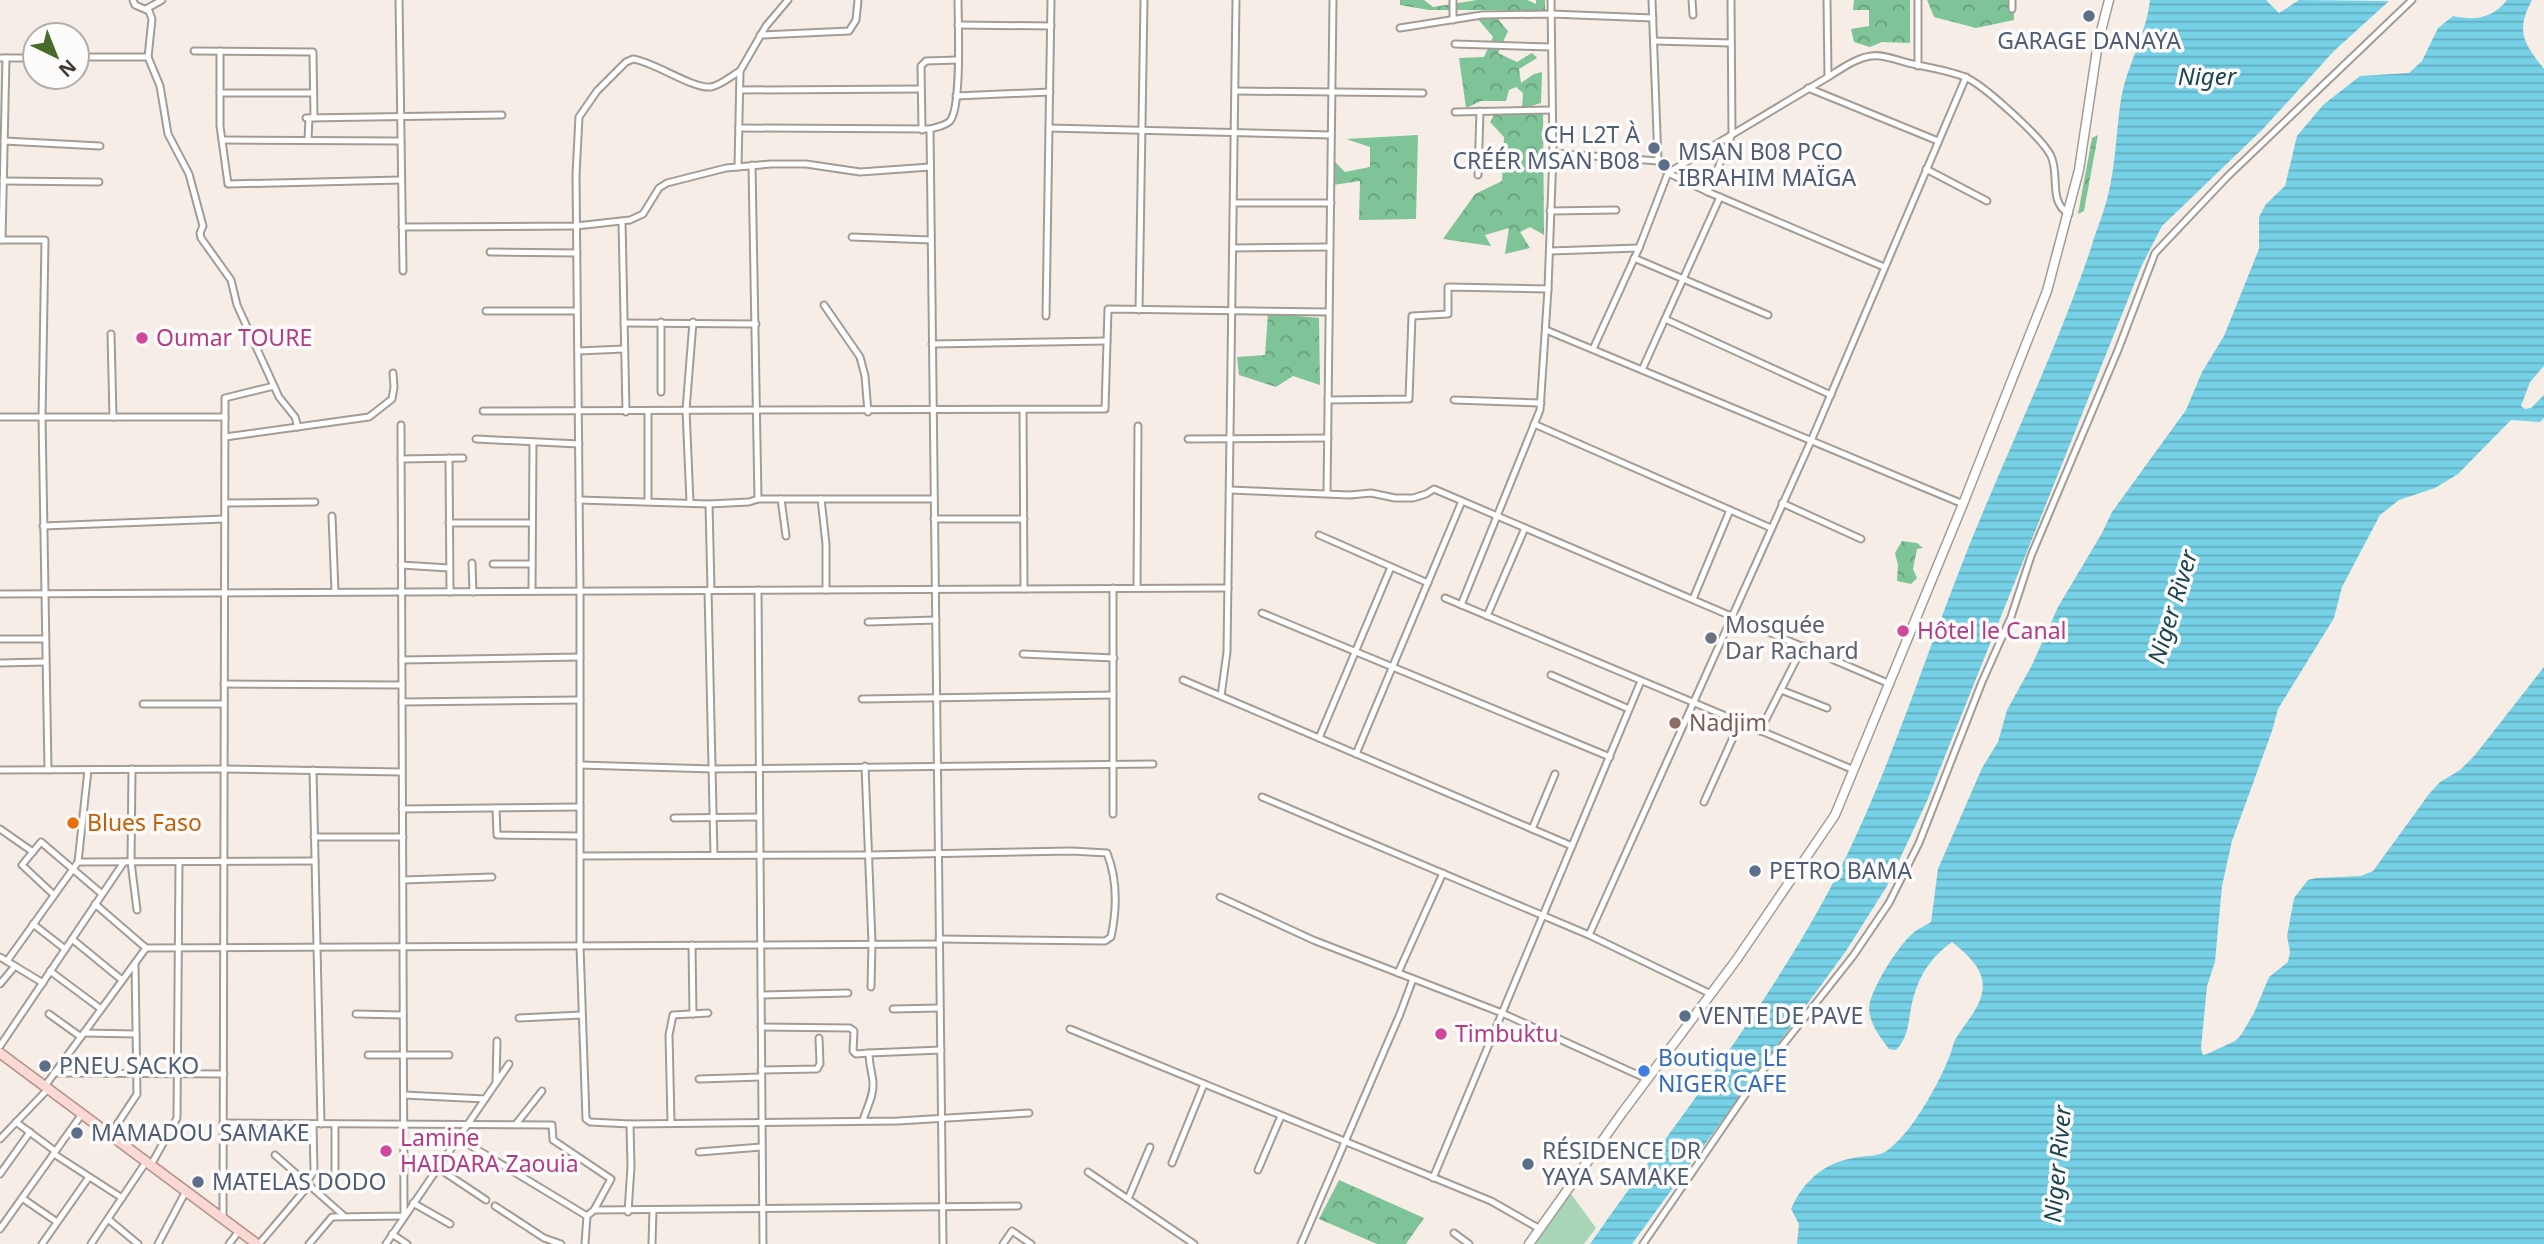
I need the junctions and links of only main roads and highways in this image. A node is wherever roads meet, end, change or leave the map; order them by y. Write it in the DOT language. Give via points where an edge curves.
graph roads {
  1 [pos="2109,0"];
  2 [pos="0,1053"];
  3 [pos="258,1244"];
  4 [pos="1529,1244"];
  1 -- 4 [label="main road" via="2079,170 2047,291 1964,505 1829,824"];
  2 -- 3 [label="main road"];
}
